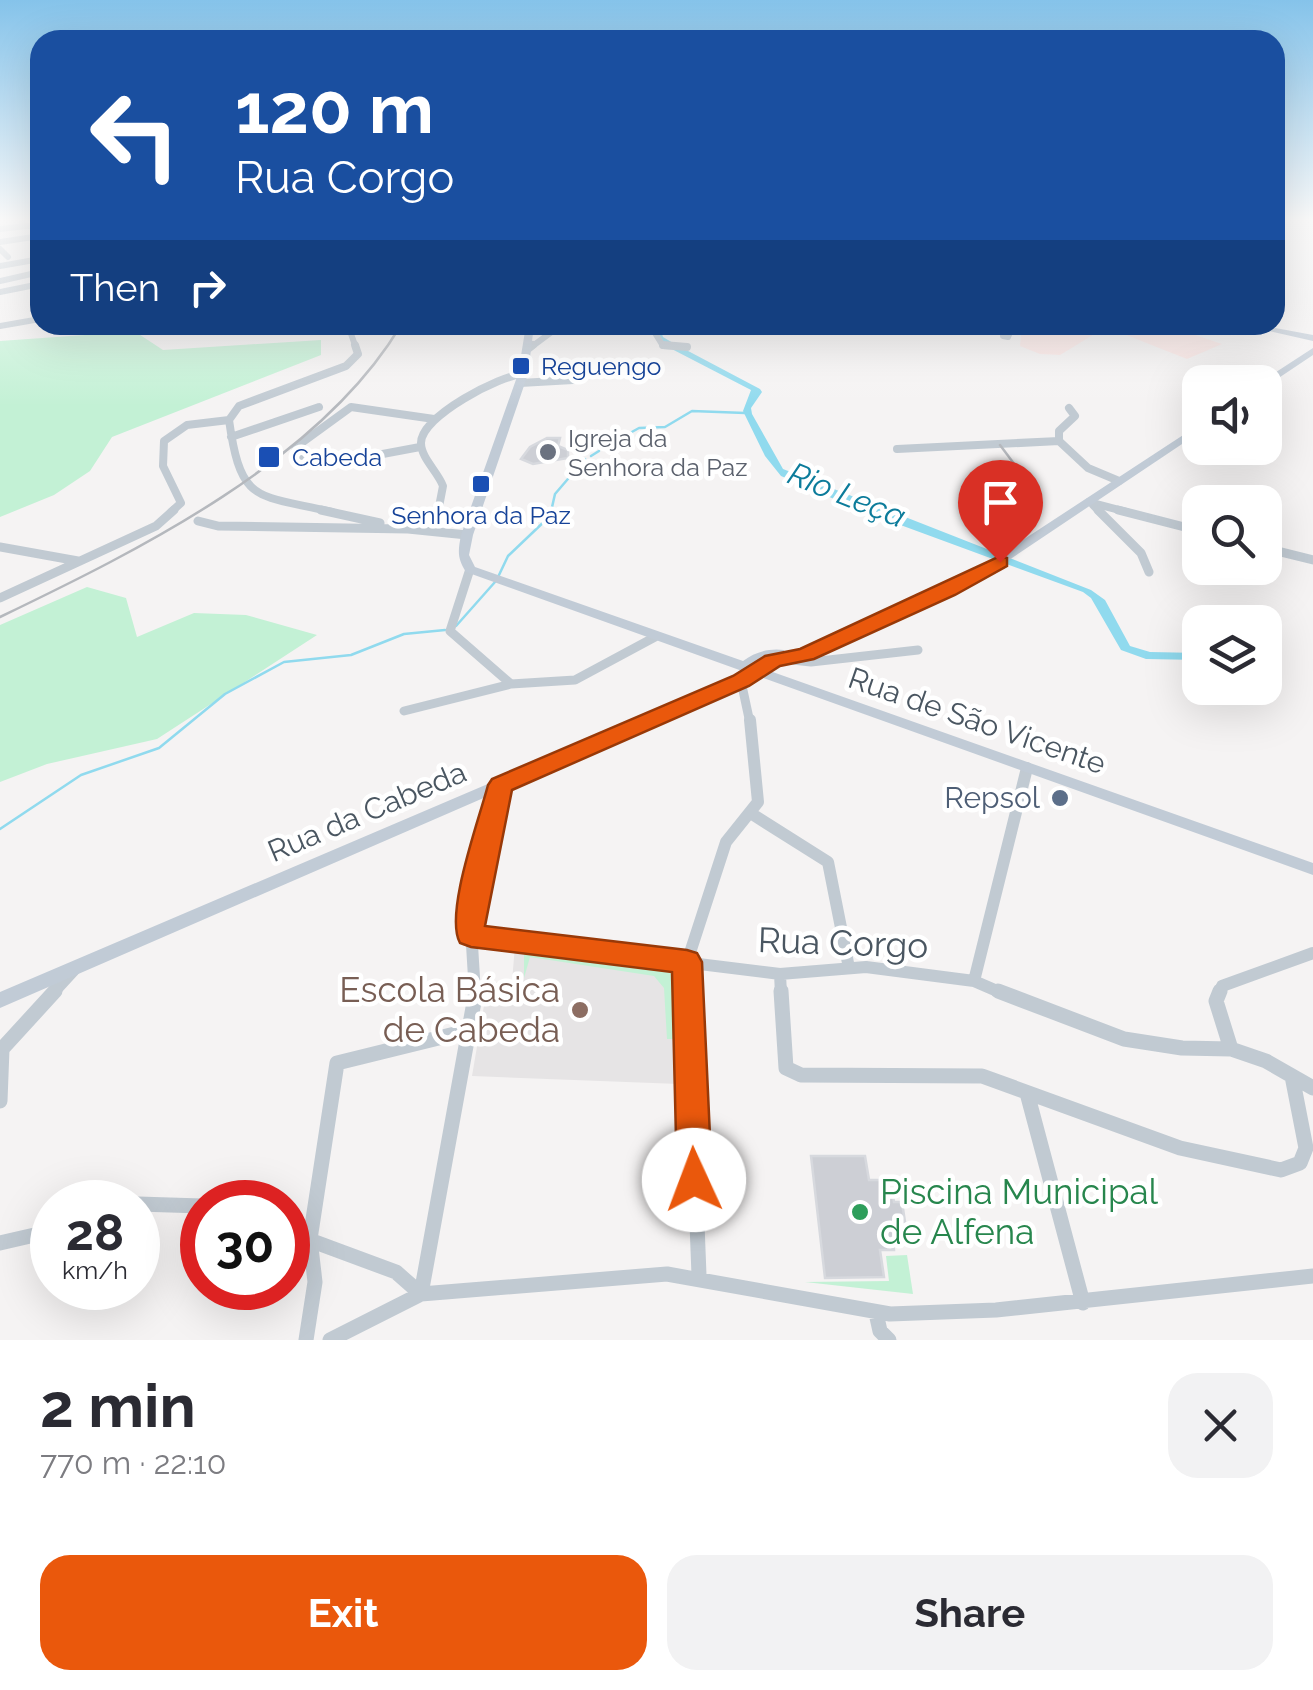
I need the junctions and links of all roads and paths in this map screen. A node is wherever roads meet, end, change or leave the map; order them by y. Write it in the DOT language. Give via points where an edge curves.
graph roads {
  1 [pos="30,286"];
  2 [pos="0,292"];
  3 [pos="30,321"];
  4 [pos="0,326"];
  5 [pos="1285,333"];
  6 [pos="351,335"];
  7 [pos="529,335"];
  8 [pos="547,335"];
  9 [pos="653,335"];
  10 [pos="1313,338"];
  11 [pos="687,347"];
  12 [pos="528,349"];
  13 [pos="1313,351"];
  14 [pos="1282,372"];
  15 [pos="521,379"];
  16 [pos="572,380"];
  17 [pos="319,407"];
  18 [pos="1069,408"];
  19 [pos="229,420"];
  20 [pos="434,420"];
  21 [pos="231,437"];
  22 [pos="1182,439"];
  23 [pos="1060,441"];
  24 [pos="420,446"];
  25 [pos="897,449"];
  26 [pos="1119,481"];
  27 [pos="1089,502"];
  28 [pos="198,521"];
  29 [pos="1182,526"];
  30 [pos="408,528"];
  31 [pos="434,531"];
  32 [pos="467,536"];
  33 [pos="0,547"];
  34 [pos="1282,552"];
  35 [pos="1313,560"];
  36 [pos="78,561"];
  37 [pos="470,569"];
  38 [pos="1149,572"];
  39 [pos="0,598"];
  40 [pos="655,636"];
  41 [pos="814,650"];
  42 [pos="918,650"];
  43 [pos="784,658"];
  44 [pos="747,676"];
  45 [pos="512,684"];
  46 [pos="404,711"];
  47 [pos="1027,768"];
  48 [pos="501,785"];
  49 [pos="752,814"];
  50 [pos="1313,869"];
  51 [pos="471,936"];
  52 [pos="1313,953"];
  53 [pos="687,962"];
  54 [pos="78,966"];
  55 [pos="849,968"];
  56 [pos="780,974"];
  57 [pos="974,981"];
  58 [pos="0,1000"];
  59 [pos="472,1030"];
  60 [pos="1232,1049"];
  61 [pos="1292,1076"];
  62 [pos="1313,1088"];
  63 [pos="1026,1093"];
  64 [pos="0,1101"];
  65 [pos="30,1236"];
  66 [pos="310,1239"];
  67 [pos="0,1243"];
  68 [pos="698,1275"];
  69 [pos="1313,1276"];
  70 [pos="421,1294"];
  71 [pos="1083,1302"];
  72 [pos="876,1313"];
  73 [pos="306,1340"];
  74 [pos="330,1340"];
  75 [pos="889,1340"];
  1 -- 2 [label="street"];
  3 -- 4 [label="street"];
  5 -- 10 [label="main road"];
  6 -- 19 [label="street" via="354,359 240,406"];
  7 -- 12 [label="main road"];
  8 -- 12 [label="street"];
  9 -- 11 [label="street" via="668,349"];
  12 -- 15 [label="main road"];
  13 -- 14 [label="main road"];
  15 -- 16 [label="street"];
  15 -- 20 [label="street" via="503,375 484,394"];
  15 -- 32 [label="main road"];
  17 -- 21 [label="street"];
  18 -- 23 [label="street" via="1075,416 1059,431"];
  19 -- 21 [label="street"];
  19 -- 36 [label="street" via="187,425 164,441 164,466 182,504 174,513"];
  20 -- 24 [label="street"];
  20 -- 24 [label="street" via="350,408 294,454 361,459"];
  21 -- 30 [label="street" via="236,469 258,496"];
  22 -- 26 [label="main road"];
  23 -- 25 [label="street"];
  23 -- 26 [label="street" via="1088,468"];
  24 -- 31 [label="street" via="443,486"];
  26 -- 27 [label="main road"];
  27 -- 29 [label="street"];
  27 -- 38 [label="street" via="1140,553"];
  27 -- 41 [label="main road" via="948,591"];
  28 -- 30 [label="street"];
  30 -- 31 [label="street"];
  31 -- 32 [label="street"];
  32 -- 37 [label="main road" via="463,555"];
  33 -- 36 [label="street"];
  34 -- 35 [label="street"];
  36 -- 39 [label="street"];
  37 -- 40 [label="main road, Rua de São Vicente"];
  37 -- 45 [label="street" via="450,631"];
  40 -- 44 [label="main road, Rua de São Vicente"];
  40 -- 45 [label="street" via="575,680"];
  41 -- 43 [label="main road"];
  41 -- 44 [label="main road" via="759,656"];
  42 -- 43 [label="street" via="810,662"];
  43 -- 44 [label="main road"];
  44 -- 47 [label="main road, Rua de São Vicente"];
  44 -- 48 [label="main road, Rua da Cabeda"];
  44 -- 49 [label="street" via="758,802"];
  45 -- 46 [label="street"];
  47 -- 50 [label="main road, Rua de São Vicente"];
  47 -- 57 [label="street"];
  48 -- 51 [label="street" via="470,912"];
  48 -- 54 [label="main road, Rua da Cabeda"];
  49 -- 53 [label="street" via="726,842"];
  49 -- 55 [label="street" via="828,862"];
  51 -- 53 [label="street, Rua Corgo"];
  51 -- 59 [label="street" via="478,969"];
  52 -- 60 [label="street" via="1222,986 1216,1001"];
  53 -- 56 [label="street, Rua Corgo"];
  53 -- 68 [label="street"];
  54 -- 58 [label="main road, Rua da Cabeda"];
  54 -- 64 [label="street" via="2,1049"];
  55 -- 56 [label="street, Rua Corgo"];
  55 -- 57 [label="street, Rua Corgo"];
  56 -- 63 [label="street" via="783,1054 786,1068 800,1075 982,1076"];
  57 -- 60 [label="street, Rua Corgo" via="1124,1039"];
  59 -- 66 [label="street" via="336,1062"];
  59 -- 70 [label="street"];
  60 -- 61 [label="street, Rua Corgo"];
  61 -- 62 [label="street, Rua Corgo"];
  61 -- 63 [label="street" via="1306,1148 1300,1163 1281,1170 1127,1132"];
  63 -- 71 [label="street"];
  65 -- 67 [label="street"];
  66 -- 70 [label="street" via="396,1272"];
  66 -- 73 [label="street" via="315,1282"];
  68 -- 70 [label="street"];
  68 -- 72 [label="street"];
  69 -- 71 [label="street"];
  70 -- 74 [label="street"];
  71 -- 72 [label="street" via="971,1313"];
  72 -- 75 [label="street"];
}
